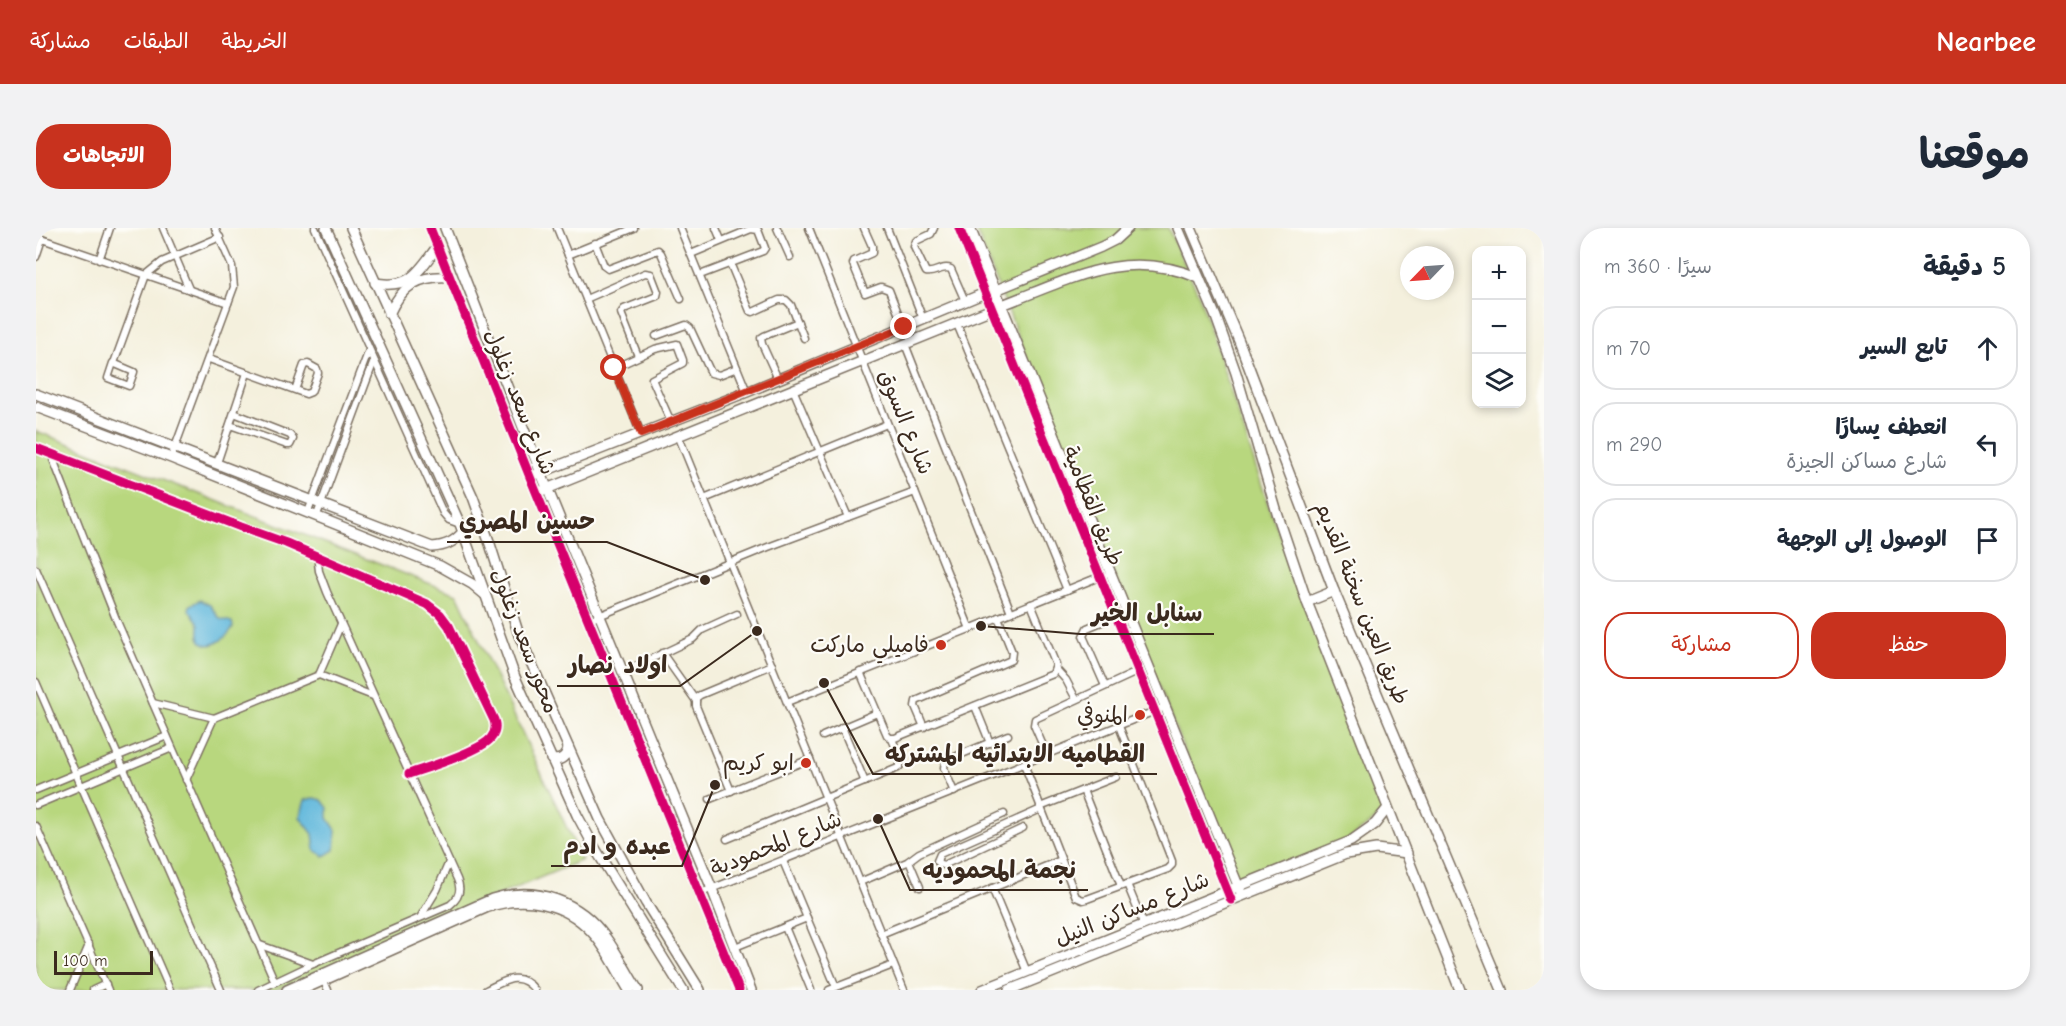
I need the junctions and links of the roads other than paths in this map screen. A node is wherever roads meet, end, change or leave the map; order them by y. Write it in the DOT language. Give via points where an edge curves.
graph roads {
  1 [pos="110,228"];
  2 [pos="163,228"];
  3 [pos="215,228"];
  4 [pos="315,228"];
  5 [pos="326,228"];
  6 [pos="351,228"];
  7 [pos="430,228"];
  8 [pos="445,228"];
  9 [pos="557,228"];
  10 [pos="680,228"];
  11 [pos="716,228"];
  12 [pos="777,228"];
  13 [pos="809,228"];
  14 [pos="864,228"];
  15 [pos="887,228"];
  16 [pos="934,228"];
  17 [pos="959,228"];
  18 [pos="970,228"];
  19 [pos="1128,228"];
  20 [pos="1178,228"];
  21 [pos="1191,228"];
  22 [pos="632,229"];
  23 [pos="220,237"];
  24 [pos="39,238"];
  25 [pos="721,240"];
  26 [pos="595,243"];
  27 [pos="437,247"];
  28 [pos="691,254"];
  29 [pos="568,255"];
  30 [pos="36,257"];
  31 [pos="175,257"];
  32 [pos="790,257"];
  33 [pos="99,260"];
  34 [pos="730,263"];
  35 [pos="146,275"];
  36 [pos="700,275"];
  37 [pos="449,277"];
  38 [pos="1199,278"];
  39 [pos="375,283"];
  40 [pos="189,289"];
  41 [pos="996,290"];
  42 [pos="985,293"];
  43 [pos="586,299"];
  44 [pos="681,299"];
  45 [pos="965,301"];
  46 [pos="228,303"];
  47 [pos="1002,305"];
  48 [pos="992,309"];
  49 [pos="389,314"];
  50 [pos="359,315"];
  51 [pos="923,319"];
  52 [pos="798,322"];
  53 [pos="957,324"];
  54 [pos="904,327"];
  55 [pos="656,336"];
  56 [pos="804,338"];
  57 [pos="905,344"];
  58 [pos="856,346"];
  59 [pos="369,350"];
  60 [pos="638,356"];
  61 [pos="209,358"];
  62 [pos="374,361"];
  63 [pos="862,362"];
  64 [pos="114,363"];
  65 [pos="614,368"];
  66 [pos="737,368"];
  67 [pos="248,373"];
  68 [pos="778,379"];
  69 [pos="794,389"];
  70 [pos="295,390"];
  71 [pos="747,392"];
  72 [pos="36,394"];
  73 [pos="404,400"];
  74 [pos="393,404"];
  75 [pos="36,407"];
  76 [pos="234,413"];
  77 [pos="670,422"];
  78 [pos="887,424"];
  79 [pos="230,425"];
  80 [pos="267,426"];
  81 [pos="641,434"];
  82 [pos="678,435"];
  83 [pos="263,437"];
  84 [pos="175,446"];
  85 [pos="36,448"];
  86 [pos="819,452"];
  87 [pos="51,454"];
  88 [pos="171,458"];
  89 [pos="217,463"];
  90 [pos="541,473"];
  91 [pos="530,477"];
  92 [pos="547,488"];
  93 [pos="915,492"];
  94 [pos="536,493"];
  95 [pos="704,499"];
  96 [pos="317,502"];
  97 [pos="312,514"];
  98 [pos="848,517"];
  99 [pos="462,528"];
  100 [pos="432,547"];
  101 [pos="317,555"];
  102 [pos="430,562"];
  103 [pos="730,564"];
  104 [pos="36,569"];
  105 [pos="1111,573"];
  106 [pos="1101,576"];
  107 [pos="1067,590"];
  108 [pos="1334,591"];
  109 [pos="485,596"];
  110 [pos="1307,602"];
  111 [pos="1031,604"];
  112 [pos="1011,612"];
  113 [pos="736,614"];
  114 [pos="599,616"];
  115 [pos="998,617"];
  116 [pos="589,620"];
  117 [pos="1106,620"];
  118 [pos="341,624"];
  119 [pos="970,628"];
  120 [pos="662,653"];
  121 [pos="772,665"];
  122 [pos="1056,669"];
  123 [pos="1139,671"];
  124 [pos="623,672"];
  125 [pos="860,672"];
  126 [pos="319,675"];
  127 [pos="36,682"];
  128 [pos="1105,686"];
  129 [pos="373,696"];
  130 [pos="1076,699"];
  131 [pos="696,701"];
  132 [pos="787,702"];
  133 [pos="153,703"];
  134 [pos="975,706"];
  135 [pos="1166,708"];
  136 [pos="1156,712"];
  137 [pos="877,713"];
  138 [pos="214,718"];
  139 [pos="1119,726"];
  140 [pos="924,727"];
  141 [pos="843,728"];
  142 [pos="1008,735"];
  143 [pos="167,736"];
  144 [pos="822,736"];
  145 [pos="892,739"];
  146 [pos="990,742"];
  147 [pos="568,747"];
  148 [pos="172,748"];
  149 [pos="1047,755"];
  150 [pos="119,757"];
  151 [pos="551,759"];
  152 [pos="810,759"];
  153 [pos="1024,764"];
  154 [pos="124,768"];
  155 [pos="76,774"];
  156 [pos="409,774"];
  157 [pos="1116,777"];
  158 [pos="186,780"];
  159 [pos="865,782"];
  160 [pos="81,786"];
  161 [pos="36,790"];
  162 [pos="1083,790"];
  163 [pos="731,791"];
  164 [pos="954,792"];
  165 [pos="710,799"];
  166 [pos="826,799"];
  167 [pos="36,805"];
  168 [pos="1041,808"];
  169 [pos="1388,809"];
  170 [pos="1004,814"];
  171 [pos="36,826"];
  172 [pos="1023,828"];
  173 [pos="38,834"];
  174 [pos="842,837"];
  175 [pos="980,837"];
  176 [pos="727,839"];
  177 [pos="983,846"];
  178 [pos="1407,853"];
  179 [pos="1061,860"];
  180 [pos="783,861"];
  181 [pos="909,861"];
  182 [pos="449,862"];
  183 [pos="860,882"];
  184 [pos="1124,885"];
  185 [pos="920,887"];
  186 [pos="992,888"];
  187 [pos="712,889"];
  188 [pos="1240,891"];
  189 [pos="701,893"];
  190 [pos="1230,896"];
  191 [pos="421,916"];
  192 [pos="807,918"];
  193 [pos="1144,925"];
  194 [pos="785,927"];
  195 [pos="881,934"];
  196 [pos="89,945"];
  197 [pos="260,945"];
  198 [pos="735,947"];
  199 [pos="313,964"];
  200 [pos="893,964"];
  201 [pos="1027,972"];
  202 [pos="322,977"];
  203 [pos="275,982"];
  204 [pos="107,987"];
  205 [pos="837,987"];
  206 [pos="70,990"];
  207 [pos="93,990"];
  208 [pos="170,990"];
  209 [pos="221,990"];
  210 [pos="258,990"];
  211 [pos="286,990"];
  212 [pos="302,990"];
  213 [pos="328,990"];
  214 [pos="486,990"];
  215 [pos="535,990"];
  216 [pos="629,990"];
  217 [pos="638,990"];
  218 [pos="683,990"];
  219 [pos="700,990"];
  220 [pos="739,990"];
  221 [pos="751,990"];
  222 [pos="811,990"];
  223 [pos="829,990"];
  224 [pos="906,990"];
  225 [pos="982,990"];
  226 [pos="1009,990"];
  227 [pos="1460,990"];
  228 [pos="1502,990"];
  1 -- 33 [label="street"];
  2 -- 31 [label="street"];
  3 -- 23 [label="street"];
  4 -- 50 [label="street"];
  5 -- 50 [label="street, محور سعد زغلول"];
  6 -- 39 [label="street, محور سعد زغلول"];
  7 -- 27 [label="street, شارع سعد زغلول"];
  8 -- 90 [label="street, شارع سعد زغلول"];
  9 -- 29 [label="street"];
  10 -- 28 [label="street"];
  11 -- 25 [label="street"];
  12 -- 32 [label="street"];
  13 -- 58 [label="street, شارع السوق"];
  14 -- 54 [label="street" via="872,253 853,262 864,291 881,287 889,290"];
  15 -- 51 [label="street"];
  16 -- 45 [label="street" via="914,247 926,272 951,269"];
  17 -- 42 [label="street, طريق القطامية"];
  18 -- 41 [label="street, طريق القطامية"];
  19 -- 41 [label="street" via="1101,247"];
  20 -- 38 [label="street, طريق العين سخنة القديم"];
  21 -- 108 [label="street, طريق العين سخنة القديم" via="1239,341"];
  22 -- 26 [label="street"];
  23 -- 31 [label="street"];
  23 -- 46 [label="street" via="235,282"];
  24 -- 30 [label="street"];
  24 -- 33 [label="street"];
  25 -- 28 [label="street"];
  25 -- 34 [label="street" via="755,228 764,246 763,251"];
  26 -- 29 [label="street"];
  26 -- 44 [label="street" via="608,269 658,250"];
  27 -- 37 [label="street, شارع سعد زغلول"];
  27 -- 39 [label="street" via="422,269 409,279 392,286"];
  28 -- 36 [label="street"];
  29 -- 43 [label="street"];
  31 -- 35 [label="street"];
  31 -- 40 [label="street"];
  33 -- 35 [label="street"];
  34 -- 36 [label="street"];
  34 -- 52 [label="street" via="750,311 786,300"];
  35 -- 40 [label="street"];
  35 -- 64 [label="street"];
  36 -- 66 [label="street"];
  37 -- 49 [label="street" via="434,276 414,283 400,294"];
  37 -- 91 [label="street, شارع سعد زغلول"];
  38 -- 47 [label="street" via="1153,265 1114,266"];
  38 -- 110 [label="street, طريق العين سخنة القديم" via="1236,372"];
  39 -- 49 [label="street, محور سعد زغلول"];
  40 -- 46 [label="street"];
  41 -- 47 [label="street, طريق القطامية"];
  42 -- 45 [label="street"];
  42 -- 48 [label="street, طريق القطامية"];
  43 -- 60 [label="street" via="645,273 651,274 657,296 621,313"];
  43 -- 65 [label="street"];
  45 -- 51 [label="street"];
  46 -- 61 [label="street"];
  47 -- 105 [label="street, طريق القطامية"];
  48 -- 53 [label="street"];
  48 -- 106 [label="street, طريق القطامية"];
  49 -- 147 [label="street, محور سعد زغلول" via="481,518 519,635"];
  50 -- 59 [label="street"];
  50 -- 73 [label="street, محور سعد زغلول"];
  51 -- 54 [label="street"];
  52 -- 56 [label="street"];
  52 -- 68 [label="street" via="762,338"];
  53 -- 57 [label="street"];
  53 -- 107 [label="street"];
  54 -- 58 [label="street"];
  55 -- 66 [label="street" via="686,325 711,373 719,375"];
  57 -- 63 [label="street"];
  57 -- 112 [label="street"];
  58 -- 63 [label="street, شارع السوق"];
  58 -- 68 [label="street"];
  59 -- 62 [label="street"];
  59 -- 96 [label="street"];
  60 -- 65 [label="street"];
  60 -- 77 [label="street" via="678,345 683,363 652,379"];
  61 -- 67 [label="street"];
  61 -- 84 [label="street"];
  62 -- 74 [label="street"];
  62 -- 96 [label="street"];
  63 -- 69 [label="street"];
  63 -- 78 [label="street, شارع السوق"];
  64 -- 64 [label="street" via="134,372 129,386 108,378"];
  65 -- 81 [label="street"];
  66 -- 71 [label="street"];
  67 -- 70 [label="street"];
  67 -- 76 [label="street"];
  68 -- 71 [label="street"];
  69 -- 82 [label="street"];
  69 -- 86 [label="street"];
  70 -- 70 [label="street" via="310,394 318,373 316,367 304,365"];
  71 -- 77 [label="street"];
  72 -- 84 [label="street"];
  73 -- 74 [label="street"];
  73 -- 99 [label="street, محور سعد زغلول"];
  74 -- 99 [label="street" via="443,513"];
  75 -- 88 [label="street"];
  76 -- 79 [label="street"];
  76 -- 80 [label="street"];
  77 -- 81 [label="street"];
  78 -- 86 [label="street"];
  78 -- 93 [label="street, شارع السوق"];
  79 -- 83 [label="street"];
  79 -- 89 [label="street"];
  80 -- 83 [label="street"];
  80 -- 83 [label="street" via="293,439 289,446"];
  81 -- 90 [label="street"];
  82 -- 92 [label="street"];
  82 -- 95 [label="street"];
  84 -- 88 [label="street"];
  84 -- 89 [label="street"];
  85 -- 87 [label="street"];
  86 -- 95 [label="street"];
  86 -- 98 [label="street"];
  87 -- 101 [label="street"];
  87 -- 133 [label="street"];
  88 -- 97 [label="street"];
  89 -- 96 [label="street"];
  90 -- 91 [label="street"];
  90 -- 92 [label="street, شارع سعد زغلول"];
  91 -- 94 [label="street, شارع سعد زغلول"];
  92 -- 94 [label="street"];
  92 -- 114 [label="street, شارع سعد زغلول"];
  93 -- 98 [label="street"];
  93 -- 119 [label="street, شارع السوق"];
  94 -- 116 [label="street, شارع سعد زغلول"];
  95 -- 103 [label="street"];
  96 -- 97 [label="street"];
  96 -- 100 [label="street"];
  97 -- 102 [label="street"];
  98 -- 103 [label="street"];
  99 -- 100 [label="street" via="456,540"];
  99 -- 109 [label="street, محور سعد زغلول"];
  100 -- 102 [label="street"];
  101 -- 118 [label="street" via="320,576"];
  101 -- 156 [label="street" via="427,604 440,614 494,720 494,735 487,742"];
  102 -- 109 [label="street"];
  103 -- 114 [label="street"];
  103 -- 121 [label="street"];
  104 -- 150 [label="street"];
  105 -- 106 [label="street"];
  105 -- 135 [label="street, طريق القطامية"];
  106 -- 107 [label="street"];
  106 -- 123 [label="street, طريق القطامية"];
  107 -- 111 [label="street"];
  108 -- 110 [label="street"];
  108 -- 228 [label="street, طريق العين سخنة القديم"];
  109 -- 151 [label="street, محور سعد زغلول" via="518,686"];
  110 -- 169 [label="street, طريق العين سخنة القديم"];
  111 -- 112 [label="street"];
  111 -- 122 [label="street"];
  112 -- 115 [label="street"];
  113 -- 120 [label="street"];
  114 -- 116 [label="street"];
  114 -- 124 [label="street, شارع سعد زغلول"];
  115 -- 119 [label="street"];
  115 -- 140 [label="street" via="1012,652 1011,660 916,701"];
  116 -- 189 [label="street, شارع سعد زغلول"];
  117 -- 128 [label="street" via="1087,628 1083,636"];
  118 -- 126 [label="street"];
  118 -- 129 [label="street"];
  119 -- 125 [label="street"];
  120 -- 124 [label="street"];
  120 -- 131 [label="street"];
  121 -- 131 [label="street" via="700,695"];
  121 -- 132 [label="street"];
  122 -- 130 [label="street"];
  122 -- 134 [label="street" via="1051,675"];
  123 -- 128 [label="street"];
  123 -- 136 [label="street, طريق القطامية"];
  124 -- 187 [label="street, شارع سعد زغلول"];
  125 -- 132 [label="street"];
  125 -- 137 [label="street"];
  126 -- 129 [label="street"];
  126 -- 138 [label="street"];
  127 -- 155 [label="street"];
  128 -- 130 [label="street"];
  129 -- 156 [label="street"];
  130 -- 149 [label="street" via="1035,718 1034,725"];
  131 -- 163 [label="street"];
  132 -- 152 [label="street"];
  133 -- 138 [label="street"];
  133 -- 143 [label="street"];
  134 -- 140 [label="street"];
  134 -- 146 [label="street"];
  135 -- 136 [label="street, شارع المحمودية"];
  135 -- 188 [label="street, طريق القطامية"];
  136 -- 139 [label="street, شارع المحمودية"];
  136 -- 190 [label="street, طريق القطامية"];
  137 -- 141 [label="street"];
  137 -- 145 [label="street" via="886,735"];
  138 -- 158 [label="street"];
  139 -- 149 [label="street, شارع المحمودية"];
  139 -- 184 [label="street" via="1172,863"];
  140 -- 145 [label="street"];
  141 -- 144 [label="street"];
  141 -- 159 [label="street"];
  142 -- 146 [label="street"];
  143 -- 148 [label="street"];
  143 -- 150 [label="street"];
  145 -- 159 [label="street" via="900,766"];
  146 -- 164 [label="street" via="944,763"];
  147 -- 151 [label="street" via="563,758"];
  147 -- 219 [label="street, محور سعد زغلول" via="622,861"];
  148 -- 154 [label="street"];
  148 -- 158 [label="street"];
  149 -- 153 [label="street, شارع المحمودية"];
  150 -- 154 [label="street"];
  150 -- 155 [label="street"];
  151 -- 218 [label="street, محور سعد زغلول" via="596,850"];
  152 -- 163 [label="street"];
  152 -- 166 [label="street"];
  153 -- 164 [label="street, شارع المحمودية"];
  153 -- 168 [label="street"];
  154 -- 160 [label="street"];
  154 -- 209 [label="street"];
  155 -- 160 [label="street"];
  155 -- 161 [label="street"];
  156 -- 182 [label="street"];
  157 -- 162 [label="street"];
  158 -- 197 [label="street"];
  159 -- 166 [label="street"];
  160 -- 167 [label="street"];
  160 -- 208 [label="street"];
  162 -- 168 [label="street"];
  162 -- 184 [label="street"];
  163 -- 165 [label="street"];
  164 -- 174 [label="street, شارع المحمودية"];
  166 -- 174 [label="street"];
  166 -- 176 [label="street"];
  168 -- 175 [label="street"];
  168 -- 179 [label="street"];
  169 -- 178 [label="street, طريق العين سخنة القديم"];
  169 -- 188 [label="street, شارع مساكن النيل" via="1351,841"];
  170 -- 181 [label="street"];
  171 -- 173 [label="street"];
  172 -- 177 [label="street"];
  173 -- 196 [label="street"];
  174 -- 180 [label="street, شارع المحمودية"];
  174 -- 183 [label="street"];
  175 -- 177 [label="street"];
  175 -- 177 [label="street" via="940,854 937,861 944,865"];
  178 -- 188 [label="street, شارع مساكن النيل" via="1387,849 1356,851"];
  178 -- 227 [label="street, طريق العين سخنة القديم"];
  179 -- 184 [label="street" via="1079,899"];
  179 -- 186 [label="street"];
  180 -- 187 [label="street, شارع المحمودية"];
  180 -- 192 [label="street"];
  181 -- 183 [label="street"];
  181 -- 185 [label="street"];
  182 -- 191 [label="street"];
  182 -- 191 [label="street" via="460,885 458,897 450,905"];
  183 -- 195 [label="street"];
  184 -- 193 [label="street"];
  186 -- 195 [label="street"];
  186 -- 201 [label="street"];
  187 -- 189 [label="street, شارع المحمودية"];
  187 -- 198 [label="street, شارع سعد زغلول"];
  188 -- 190 [label="street, شارع مساكن النيل"];
  189 -- 220 [label="street, شارع سعد زغلول"];
  190 -- 193 [label="street, شارع مساكن النيل"];
  190 -- 226 [label="street, شارع مساكن النيل"];
  191 -- 199 [label="street"];
  192 -- 194 [label="street"];
  192 -- 205 [label="street"];
  193 -- 201 [label="street, شارع مساكن النيل"];
  194 -- 198 [label="street"];
  194 -- 222 [label="street"];
  195 -- 200 [label="street"];
  196 -- 204 [label="street"];
  196 -- 206 [label="street"];
  197 -- 199 [label="street"];
  197 -- 203 [label="street"];
  198 -- 221 [label="street, شارع سعد زغلول"];
  199 -- 203 [label="street"];
  200 -- 205 [label="street"];
  200 -- 224 [label="street"];
  201 -- 225 [label="street, شارع مساكن النيل"];
  202 -- 211 [label="street"];
  202 -- 212 [label="street"];
  202 -- 213 [label="street"];
  202 -- 216 [label="street" via="488,907 525,901 544,903 584,924"];
  202 -- 217 [label="street" via="492,898 530,893 556,898 590,920 607,939"];
  203 -- 210 [label="street"];
  204 -- 207 [label="street"];
  205 -- 223 [label="street"];
  214 -- 215 [label="street" via="516,978"];
}
